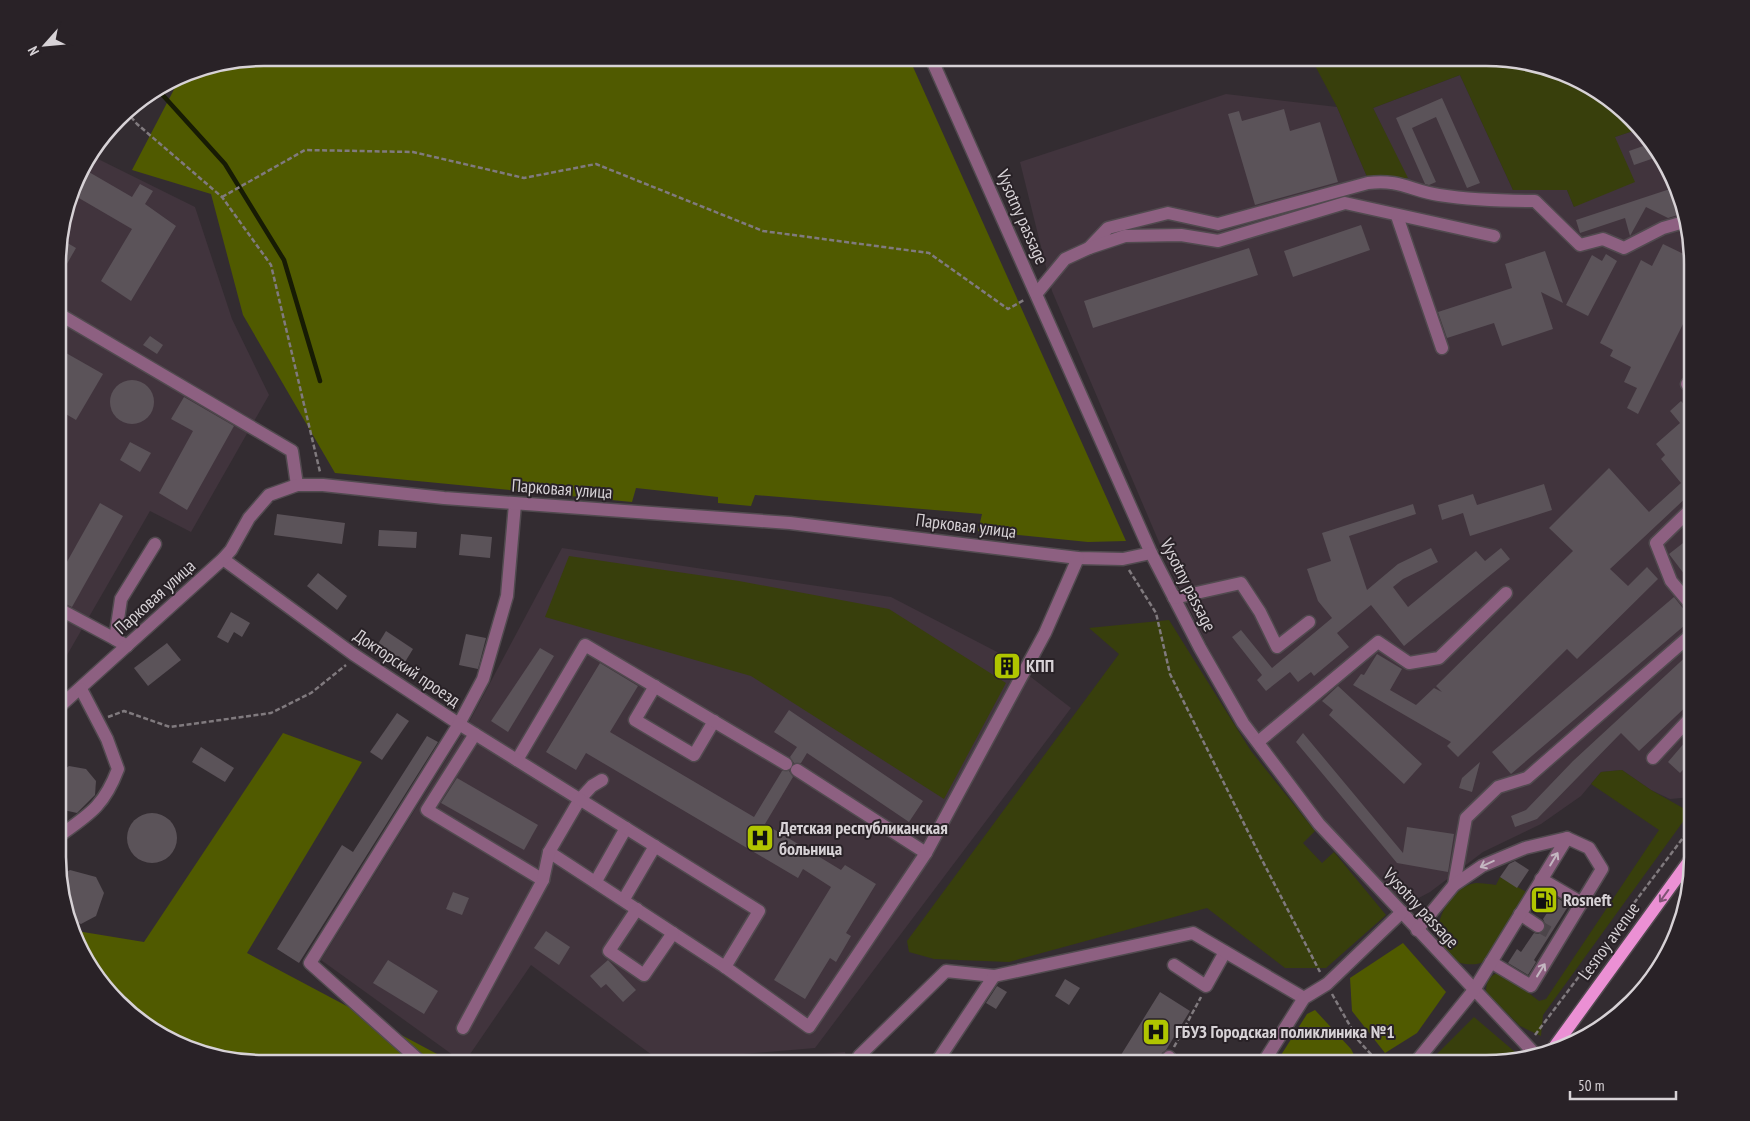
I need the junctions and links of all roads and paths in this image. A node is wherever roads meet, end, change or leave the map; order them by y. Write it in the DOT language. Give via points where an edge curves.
graph roads {
  1 [pos="935,66"];
  2 [pos="132,117"];
  3 [pos="222,197"];
  4 [pos="1397,216"];
  5 [pos="1680,223"];
  6 [pos="1494,236"];
  7 [pos="1088,248"];
  8 [pos="1037,293"];
  9 [pos="66,318"];
  10 [pos="1442,348"];
  11 [pos="297,485"];
  12 [pos="323,485"];
  13 [pos="515,504"];
  14 [pos="1684,516"];
  15 [pos="155,544"];
  16 [pos="1151,553"];
  17 [pos="1078,558"];
  18 [pos="223,559"];
  19 [pos="1123,560"];
  20 [pos="1506,593"];
  21 [pos="1684,597"];
  22 [pos="1174,598"];
  23 [pos="66,613"];
  24 [pos="1309,622"];
  25 [pos="115,638"];
  26 [pos="1684,641"];
  27 [pos="127,646"];
  28 [pos="357,656"];
  29 [pos="656,686"];
  30 [pos="81,689"];
  31 [pos="66,701"];
  32 [pos="97,720"];
  33 [pos="714,721"];
  34 [pos="459,724"];
  35 [pos="1684,724"];
  36 [pos="475,734"];
  37 [pos="1258,742"];
  38 [pos="1652,758"];
  39 [pos="517,760"];
  40 [pos="602,780"];
  41 [pos="580,799"];
  42 [pos="626,828"];
  43 [pos="66,831"];
  44 [pos="1684,837"];
  45 [pos="1566,838"];
  46 [pos="655,846"];
  47 [pos="548,852"];
  48 [pos="926,853"];
  49 [pos="1683,868"];
  50 [pos="1542,879"];
  51 [pos="543,880"];
  52 [pos="596,882"];
  53 [pos="1454,885"];
  54 [pos="624,900"];
  55 [pos="1582,903"];
  56 [pos="637,909"];
  57 [pos="1402,912"];
  58 [pos="1520,914"];
  59 [pos="1538,926"];
  60 [pos="1417,930"];
  61 [pos="673,933"];
  62 [pos="1225,952"];
  63 [pos="1491,962"];
  64 [pos="1174,965"];
  65 [pos="725,967"];
  66 [pos="994,976"];
  67 [pos="1327,984"];
  68 [pos="1474,990"];
  69 [pos="1304,998"];
  70 [pos="1200,1000"];
  71 [pos="463,1028"];
  72 [pos="1558,1041"];
  73 [pos="1175,1044"];
  74 [pos="1531,1049"];
  75 [pos="412,1055"];
  76 [pos="860,1055"];
  77 [pos="941,1055"];
  78 [pos="1268,1055"];
  79 [pos="1372,1055"];
  80 [pos="1421,1055"];
  1 -- 8 [label="street, Vysotny passage"];
  2 -- 3 [label="path"];
  3 -- 8 [label="path" via="305,150 413,152 524,178 596,164 763,232 929,252 1008,309"];
  3 -- 12 [label="path" via="271,265"];
  4 -- 6 [label="street"];
  4 -- 7 [label="street" via="1345,203 1218,241 1181,235 1126,236"];
  4 -- 10 [label="street"];
  5 -- 7 [label="street" via="1624,248 1603,238 1580,245 1535,201 1493,201 1438,195 1387,181 1368,183 1218,224 1168,213 1108,228"];
  7 -- 8 [label="street" via="1066,259"];
  8 -- 16 [label="street, Vysotny passage"];
  9 -- 11 [label="street" via="292,451"];
  11 -- 12 [label="street, Парковая улица"];
  11 -- 18 [label="street, Парковая улица" via="269,495 249,518"];
  12 -- 13 [label="street, Парковая улица"];
  13 -- 17 [label="street, Парковая улица" via="790,523"];
  13 -- 34 [label="street, Докторский проезд" via="507,596 483,679"];
  14 -- 21 [label="street" via="1656,543 1671,582"];
  15 -- 25 [label="street" via="121,599"];
  16 -- 19 [label="street, Парковая улица"];
  16 -- 22 [label="street, Vysotny passage"];
  17 -- 19 [label="street, Парковая улица"];
  17 -- 48 [label="street" via="1045,633"];
  18 -- 27 [label="street, Парковая улица"];
  18 -- 28 [label="street, Докторский проезд"];
  19 -- 67 [label="path" via="1156,614 1170,674"];
  20 -- 37 [label="street" via="1439,658 1409,663 1378,642"];
  22 -- 24 [label="street" via="1241,583 1277,647"];
  22 -- 37 [label="street, Vysotny passage" via="1244,723"];
  23 -- 25 [label="street"];
  25 -- 27 [label="street"];
  26 -- 53 [label="street" via="1527,778 1498,787 1466,818"];
  27 -- 30 [label="street, Парковая улица"];
  28 -- 32 [label="path" via="311,693 271,713 170,727 124,711"];
  28 -- 34 [label="street, Докторский проезд"];
  29 -- 33 [label="street"];
  29 -- 33 [label="street" via="635,720 694,755"];
  29 -- 39 [label="street" via="585,645"];
  30 -- 31 [label="street, Парковая улица"];
  30 -- 32 [label="street"];
  32 -- 43 [label="street" via="118,769 110,791 92,812"];
  33 -- 48 [label="street"];
  34 -- 36 [label="street"];
  34 -- 75 [label="street" via="310,963"];
  35 -- 38 [label="street"];
  36 -- 39 [label="street"];
  36 -- 51 [label="street" via="427,810"];
  37 -- 57 [label="street, Vysotny passage" via="1319,824"];
  39 -- 41 [label="street"];
  40 -- 41 [label="street"];
  41 -- 42 [label="street"];
  41 -- 47 [label="street"];
  42 -- 46 [label="street"];
  42 -- 52 [label="street"];
  44 -- 74 [label="path"];
  50 -- 45 [label="street, one-way"];
  45 -- 53 [label="street, one-way" via="1516,852 1482,866"];
  45 -- 55 [label="street" via="1589,848 1602,869"];
  46 -- 54 [label="street"];
  46 -- 65 [label="street" via="759,911"];
  47 -- 51 [label="street"];
  47 -- 52 [label="street"];
  48 -- 65 [label="street" via="808,1027"];
  49 -- 72 [label="main road, Lesnoy avenue, one-way"];
  50 -- 55 [label="street"];
  50 -- 58 [label="street"];
  51 -- 71 [label="street"];
  52 -- 54 [label="street"];
  53 -- 60 [label="street"];
  54 -- 56 [label="street"];
  63 -- 55 [label="street, one-way" via="1531,986 1555,936"];
  56 -- 61 [label="street"];
  56 -- 61 [label="street" via="609,951 644,975"];
  57 -- 60 [label="street, Vysotny passage"];
  57 -- 67 [label="street"];
  58 -- 59 [label="street"];
  58 -- 63 [label="street"];
  60 -- 68 [label="street, Vysotny passage"];
  61 -- 65 [label="street"];
  62 -- 64 [label="street" via="1206,986"];
  62 -- 66 [label="street" via="1193,933"];
  62 -- 69 [label="street"];
  63 -- 68 [label="street"];
  66 -- 76 [label="street" via="946,971"];
  66 -- 77 [label="street"];
  67 -- 69 [label="street"];
  67 -- 79 [label="path" via="1358,1040"];
  68 -- 74 [label="street, Vysotny passage"];
  68 -- 80 [label="street"];
  69 -- 78 [label="street"];
  70 -- 73 [label="path"];
}
